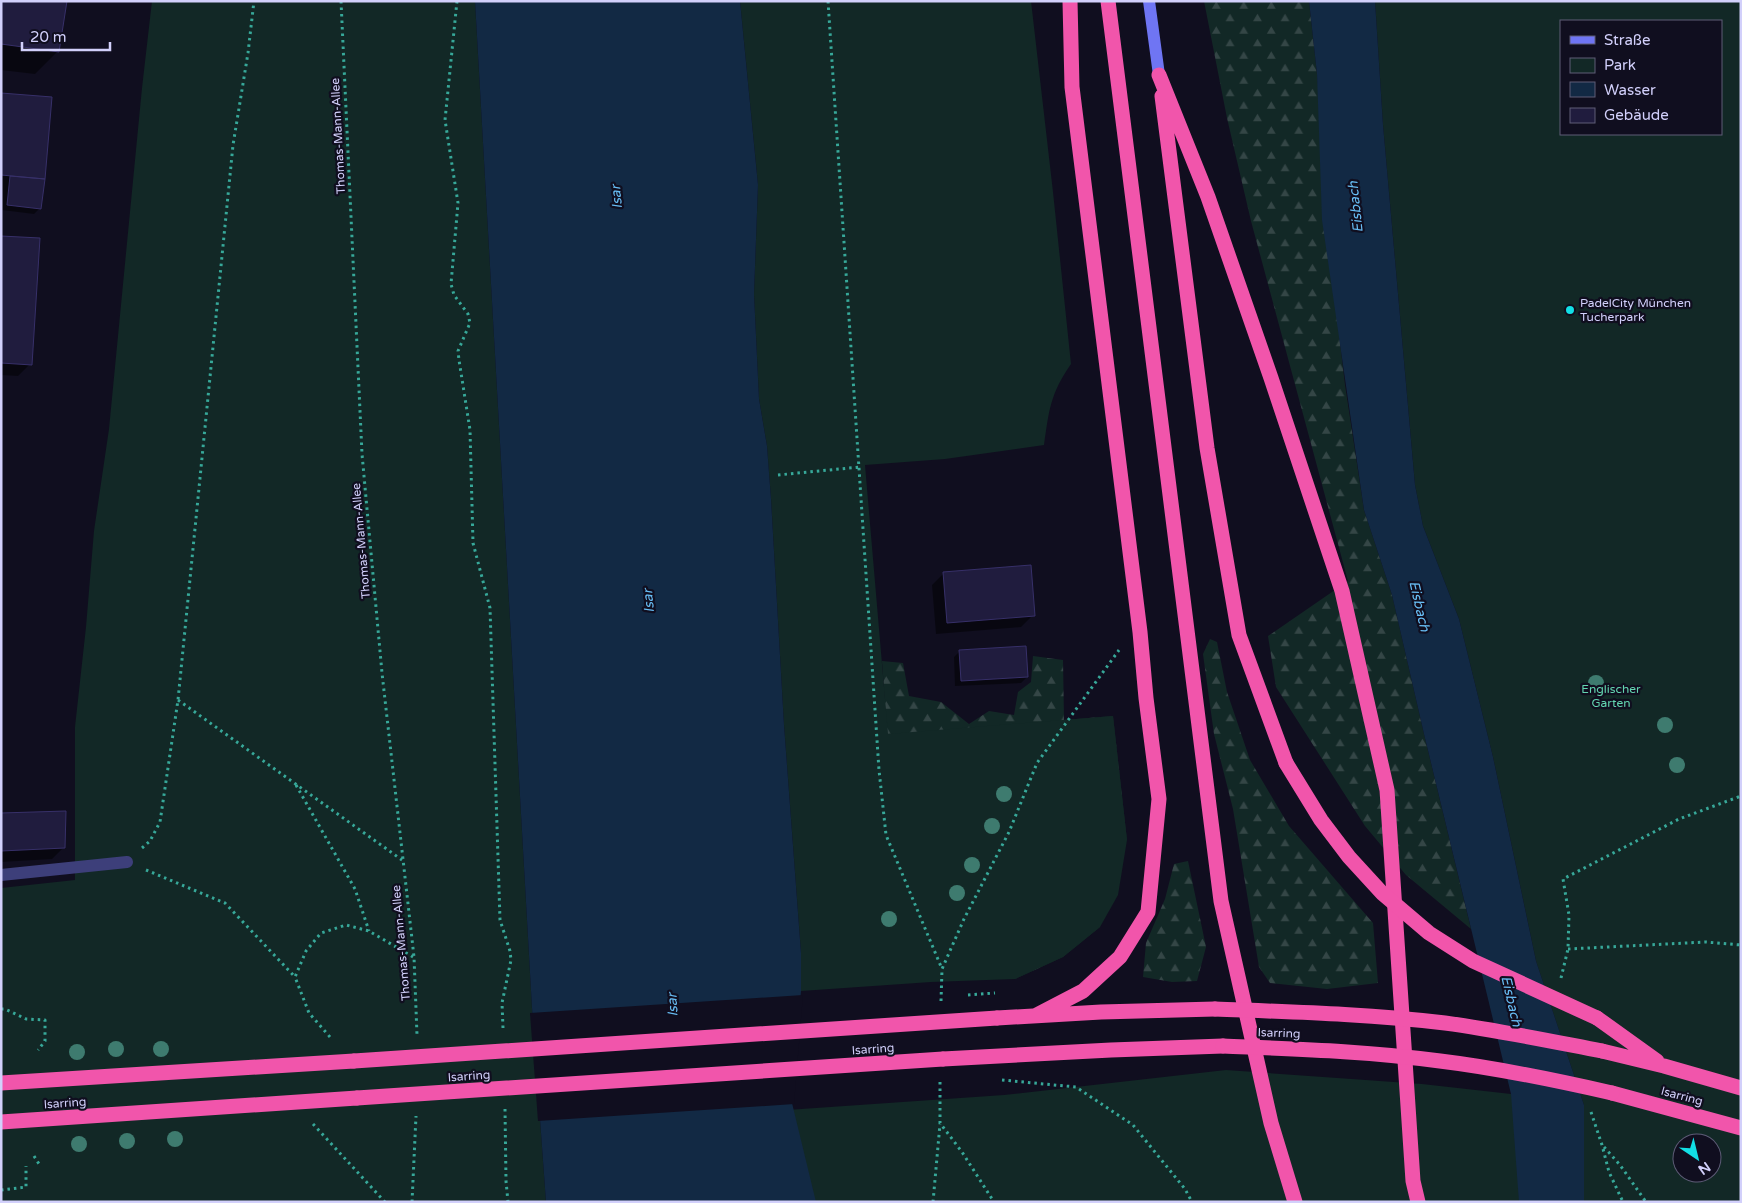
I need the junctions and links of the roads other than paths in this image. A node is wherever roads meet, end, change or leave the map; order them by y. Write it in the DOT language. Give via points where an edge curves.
graph roads {
  1 [pos="1070,1"];
  2 [pos="1108,1"];
  3 [pos="1149,1"];
  4 [pos="1159,75"];
  5 [pos="127,862"];
  6 [pos="1,875"];
  7 [pos="1035,1016"];
  8 [pos="1664,1066"];
  9 [pos="1,1083"];
  10 [pos="1741,1088"];
  11 [pos="1,1122"];
  12 [pos="1741,1128"];
  13 [pos="1295,1202"];
  14 [pos="1418,1202"];
  1 -- 7 [label="highway" via="1072,87 1159,799 1148,912 1120,957 1083,991"];
  2 -- 13 [label="highway" via="1221,901 1271,1123"];
  3 -- 4 [label="main road"];
  4 -- 8 [label="highway, bridge" via="1207,448 1239,635 1286,763 1320,820 1349,857 1382,893 1428,933 1473,961 1597,1018"];
  4 -- 14 [label="highway" via="1208,197 1342,591 1387,790 1413,1181"];
  5 -- 6 [label="lane"];
  7 -- 8 [label="highway, Isarring, bridge" via="1214,1009 1342,1014 1446,1024 1549,1040"];
  7 -- 9 [label="highway, Isarring, bridge"];
  8 -- 10 [label="highway, Isarring"];
  11 -- 12 [label="highway, Isarring, bridge" via="999,1056 1223,1046 1340,1050 1440,1061 1541,1077"];
}
